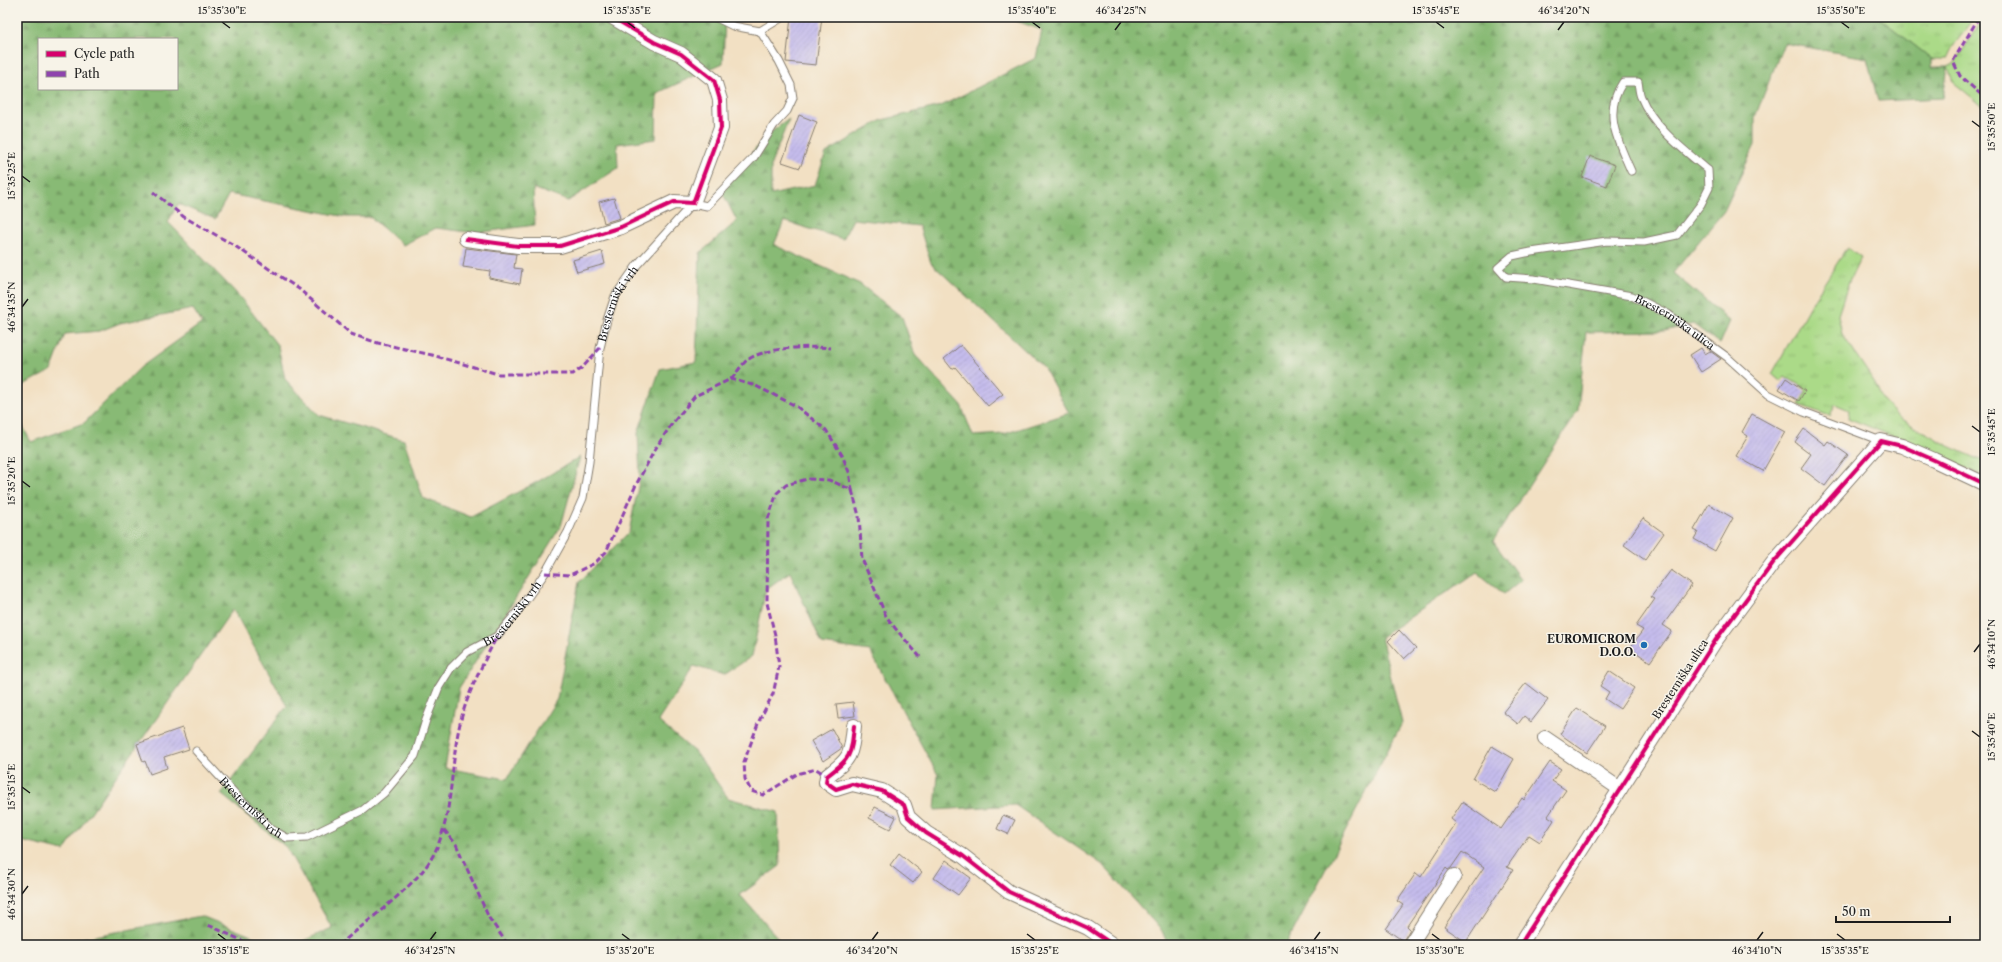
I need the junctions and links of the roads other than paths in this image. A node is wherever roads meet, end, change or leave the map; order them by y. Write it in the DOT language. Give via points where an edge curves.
graph roads {
  1 [pos="612,17"];
  2 [pos="715,17"];
  3 [pos="783,17"];
  4 [pos="760,31"];
  5 [pos="1631,172"];
  6 [pos="694,203"];
  7 [pos="466,239"];
  8 [pos="1881,441"];
  9 [pos="1985,484"];
  10 [pos="854,726"];
  11 [pos="1545,738"];
  12 [pos="196,751"];
  13 [pos="1620,789"];
  14 [pos="1454,876"];
  15 [pos="1113,945"];
  16 [pos="1410,945"];
  17 [pos="1520,945"];
  1 -- 6 [label="street, Bresterniški vrh" via="654,42 681,54 714,80 720,100 721,128"];
  2 -- 4 [label="lane" via="733,26"];
  3 -- 4 [label="lane"];
  4 -- 6 [label="lane" via="791,85 793,98 787,111 774,125 754,156 712,202 707,206"];
  5 -- 8 [label="lane, Bresterniška ulica" via="1617,138 1612,117 1615,94 1623,82 1638,82 1640,97 1655,120 1678,146 1708,170 1709,188 1701,204 1677,234 1644,242 1607,240 1532,252 1512,256 1498,268 1506,277 1534,279 1632,296 1674,319 1727,357 1768,394 1804,412"];
  6 -- 7 [label="street" via="674,202 621,227 560,246 518,246"];
  6 -- 12 [label="lane, Bresterniški vrh" via="637,265 616,296 600,348 590,455 583,498 568,532 545,573 497,636 467,652 451,668 434,700 415,756 384,793 363,810 307,837 287,838 271,829"];
  8 -- 9 [label="street" via="1902,446"];
  8 -- 13 [label="street, Bresterniška ulica" via="1773,564 1715,641"];
  10 -- 15 [label="street" via="851,752 840,768 827,776 826,782 836,788 852,784 882,791 904,805 908,817 926,833 963,856 1009,892 1088,928"];
  11 -- 13 [label="street"];
  13 -- 17 [label="street, Bresterniška ulica"];
  14 -- 16 [label="street"];
}
